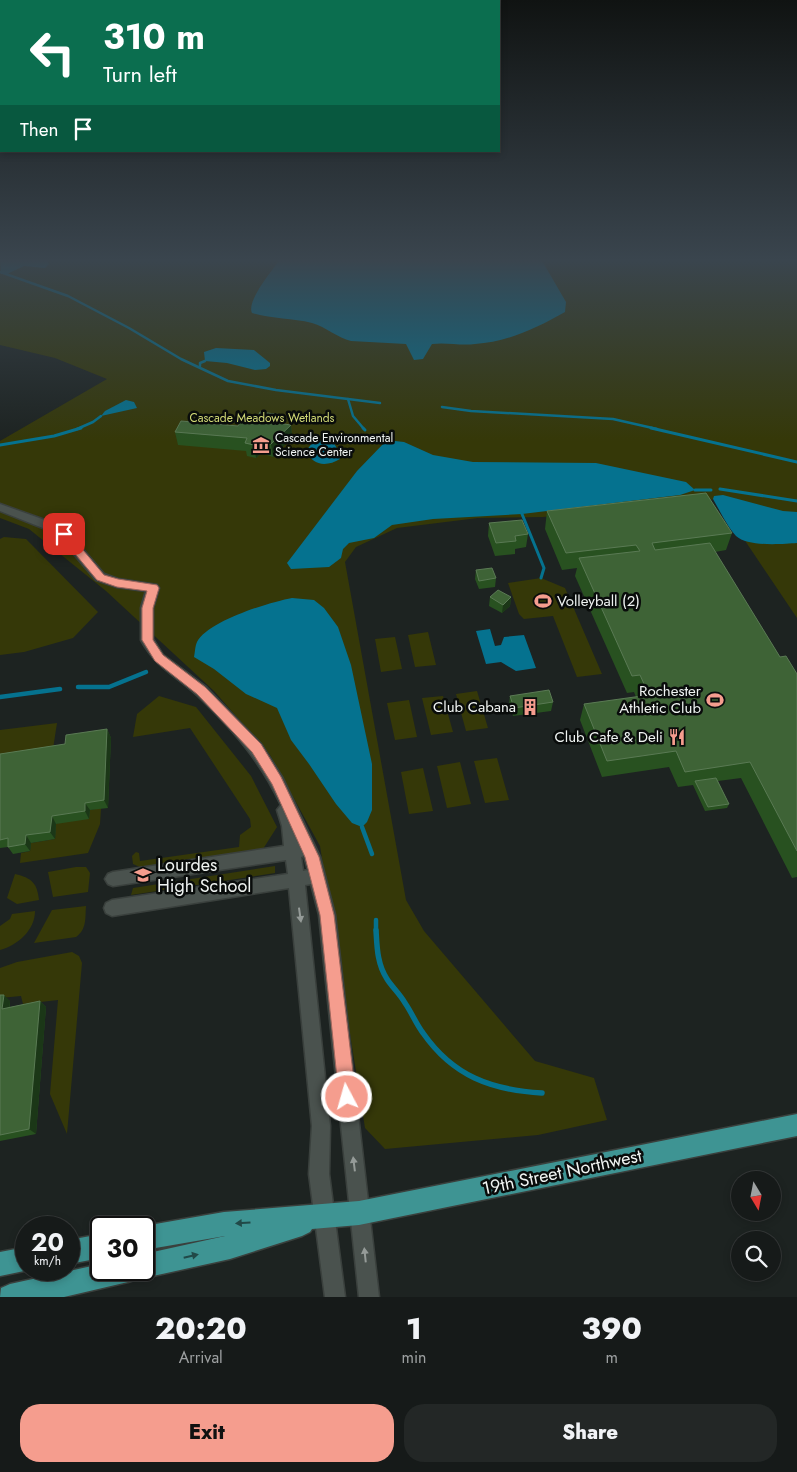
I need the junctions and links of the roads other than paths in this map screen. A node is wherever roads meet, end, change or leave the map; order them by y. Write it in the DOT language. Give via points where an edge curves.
graph roads {
  1 [pos="0,507"];
  2 [pos="301,850"];
  3 [pos="318,875"];
  4 [pos="113,879"];
  5 [pos="294,880"];
  6 [pos="112,908"];
  7 [pos="797,1126"];
  8 [pos="359,1213"];
  9 [pos="326,1217"];
  10 [pos="155,1236"];
  11 [pos="15,1261"];
  12 [pos="0,1264"];
  13 [pos="155,1264"];
  14 [pos="90,1279"];
  15 [pos="10,1297"];
  16 [pos="335,1297"];
  17 [pos="369,1297"];
  1 -- 2 [label="street" via="60,531 100,577 153,588 147,608 148,640 159,658 201,690 256,748 277,781 289,826"];
  2 -- 3 [label="street"];
  2 -- 4 [label="street"];
  2 -- 5 [label="street"];
  3 -- 5 [label="street"];
  8 -- 3 [label="street, one-way" via="327,915"];
  5 -- 6 [label="street"];
  5 -- 9 [label="street, one-way" via="302,924 321,1126 319,1174"];
  7 -- 8 [label="main road, 19th Street Northwest"];
  8 -- 9 [label="main road, 19th Street Northwest"];
  17 -- 8 [label="street, one-way"];
  9 -- 10 [label="main road, 19th Street Northwest, one-way" via="224,1224"];
  13 -- 9 [label="main road, 19th Street Northwest, one-way" via="230,1247"];
  9 -- 16 [label="street"];
  11 -- 12 [label="main road"];
  14 -- 15 [label="main road"];
}
